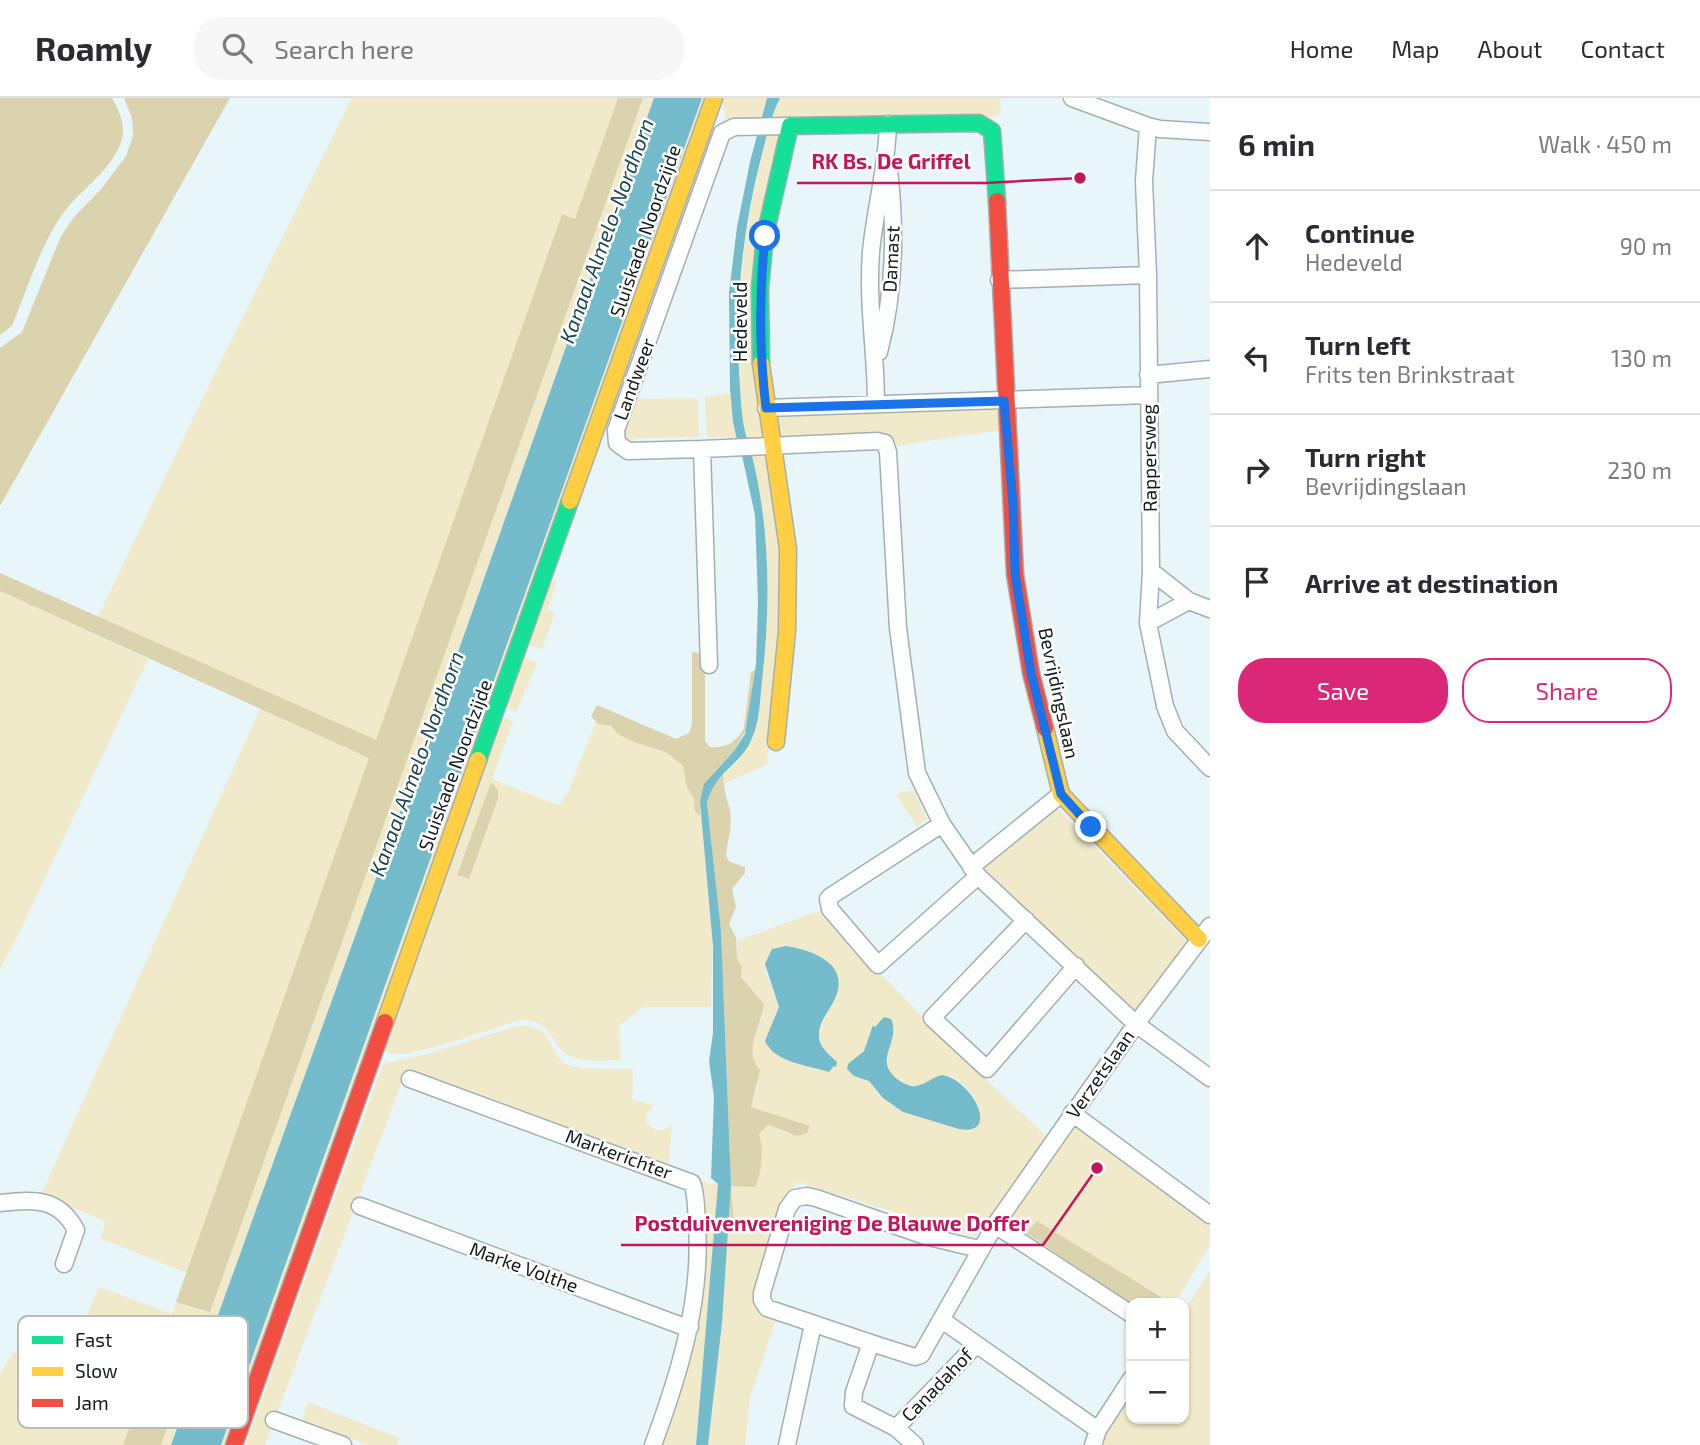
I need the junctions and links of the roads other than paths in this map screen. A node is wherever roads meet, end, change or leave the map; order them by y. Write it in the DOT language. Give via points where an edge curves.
graph roads {
  1 [pos="714,98"];
  2 [pos="1072,98"];
  3 [pos="888,124"];
  4 [pos="782,126"];
  5 [pos="1154,128"];
  6 [pos="1210,132"];
  7 [pos="887,156"];
  8 [pos="1148,275"];
  9 [pos="999,280"];
  10 [pos="876,361"];
  11 [pos="1210,369"];
  12 [pos="1148,375"];
  13 [pos="1149,395"];
  14 [pos="1004,401"];
  15 [pos="876,403"];
  16 [pos="766,408"];
  17 [pos="771,444"];
  18 [pos="702,449"];
  19 [pos="1151,571"];
  20 [pos="1189,601"];
  21 [pos="1210,609"];
  22 [pos="1149,623"];
  23 [pos="709,665"];
  24 [pos="776,741"];
  25 [pos="1210,768"];
  26 [pos="1061,794"];
  27 [pos="942,824"];
  28 [pos="974,872"];
  29 [pos="1026,920"];
  30 [pos="1205,933"];
  31 [pos="1076,966"];
  32 [pos="1136,1024"];
  33 [pos="1210,1078"];
  34 [pos="410,1079"];
  35 [pos="1072,1113"];
  36 [pos="0,1203"];
  37 [pos="360,1206"];
  38 [pos="1210,1215"];
  39 [pos="995,1226"];
  40 [pos="979,1249"];
  41 [pos="64,1264"];
  42 [pos="1126,1310"];
  43 [pos="942,1320"];
  44 [pos="813,1324"];
  45 [pos="690,1327"];
  46 [pos="870,1343"];
  47 [pos="976,1345"];
  48 [pos="1126,1387"];
  49 [pos="248,1406"];
  50 [pos="274,1420"];
  51 [pos="240,1428"];
  52 [pos="896,1428"];
  53 [pos="1095,1437"];
  54 [pos="234,1445"];
  55 [pos="343,1445"];
  56 [pos="653,1445"];
  57 [pos="787,1445"];
  58 [pos="915,1445"];
  1 -- 49 [label="street, Sluiskade Noordzijde"];
  2 -- 5 [label="street"];
  3 -- 4 [label="street"];
  3 -- 7 [label="street, Damast"];
  3 -- 9 [label="street" via="979,123 992,131"];
  4 -- 16 [label="street, Hedeveld" via="760,288"];
  4 -- 18 [label="street, Landweer" via="733,127 720,136 616,430 617,443 628,451"];
  5 -- 6 [label="street"];
  5 -- 8 [label="street, Rappersweg" via="1144,181"];
  7 -- 10 [label="street, Damast" via="871,255"];
  7 -- 10 [label="street, Damast" via="894,256 886,325"];
  8 -- 9 [label="street"];
  8 -- 12 [label="street, Rappersweg"];
  9 -- 14 [label="street"];
  10 -- 15 [label="street, Damast"];
  11 -- 12 [label="street"];
  12 -- 13 [label="street, Rappersweg"];
  13 -- 14 [label="street"];
  13 -- 19 [label="street, Rappersweg"];
  14 -- 15 [label="street"];
  14 -- 26 [label="street, Bevrijdingslaan" via="1015,574 1031,673"];
  15 -- 16 [label="street"];
  16 -- 17 [label="street, Hedeveld"];
  17 -- 18 [label="street"];
  17 -- 24 [label="street, Hedeveld" via="788,549 787,631"];
  17 -- 27 [label="street" via="884,443 898,628 917,773"];
  18 -- 23 [label="street"];
  19 -- 20 [label="street"];
  19 -- 22 [label="street, Rappersweg"];
  20 -- 21 [label="street"];
  20 -- 22 [label="street"];
  22 -- 25 [label="street, Rappersweg" via="1170,719"];
  26 -- 28 [label="street"];
  26 -- 30 [label="street, Bevrijdingslaan"];
  27 -- 28 [label="street"];
  27 -- 28 [label="street" via="831,896 827,904 878,965"];
  28 -- 29 [label="street"];
  29 -- 31 [label="street"];
  29 -- 31 [label="street" via="932,1018 987,1069"];
  30 -- 32 [label="street, Verzetslaan"];
  31 -- 32 [label="street"];
  32 -- 33 [label="street"];
  32 -- 35 [label="street, Verzetslaan"];
  34 -- 45 [label="street, Markerichter" via="692,1183 698,1237"];
  35 -- 38 [label="street"];
  35 -- 39 [label="street, Verzetslaan"];
  36 -- 41 [label="street" via="34,1199 65,1214 76,1230"];
  37 -- 45 [label="street, Marke Volthe"];
  39 -- 40 [label="street, Canadahof"];
  39 -- 42 [label="street"];
  40 -- 43 [label="street, Canadahof"];
  40 -- 44 [label="street" via="807,1196 794,1198 762,1300 767,1308"];
  43 -- 46 [label="street, Canadahof" via="921,1355 915,1357"];
  43 -- 47 [label="street, Canadahof"];
  44 -- 46 [label="street"];
  44 -- 57 [label="street"];
  45 -- 56 [label="street, Markerichter"];
  46 -- 52 [label="street, Canadahof" via="853,1406"];
  47 -- 52 [label="street, Canadahof"];
  47 -- 53 [label="street"];
  48 -- 53 [label="street"];
  50 -- 55 [label="street"];
  51 -- 54 [label="street, Sluiskade Noordzijde"];
  52 -- 58 [label="street"];
}
